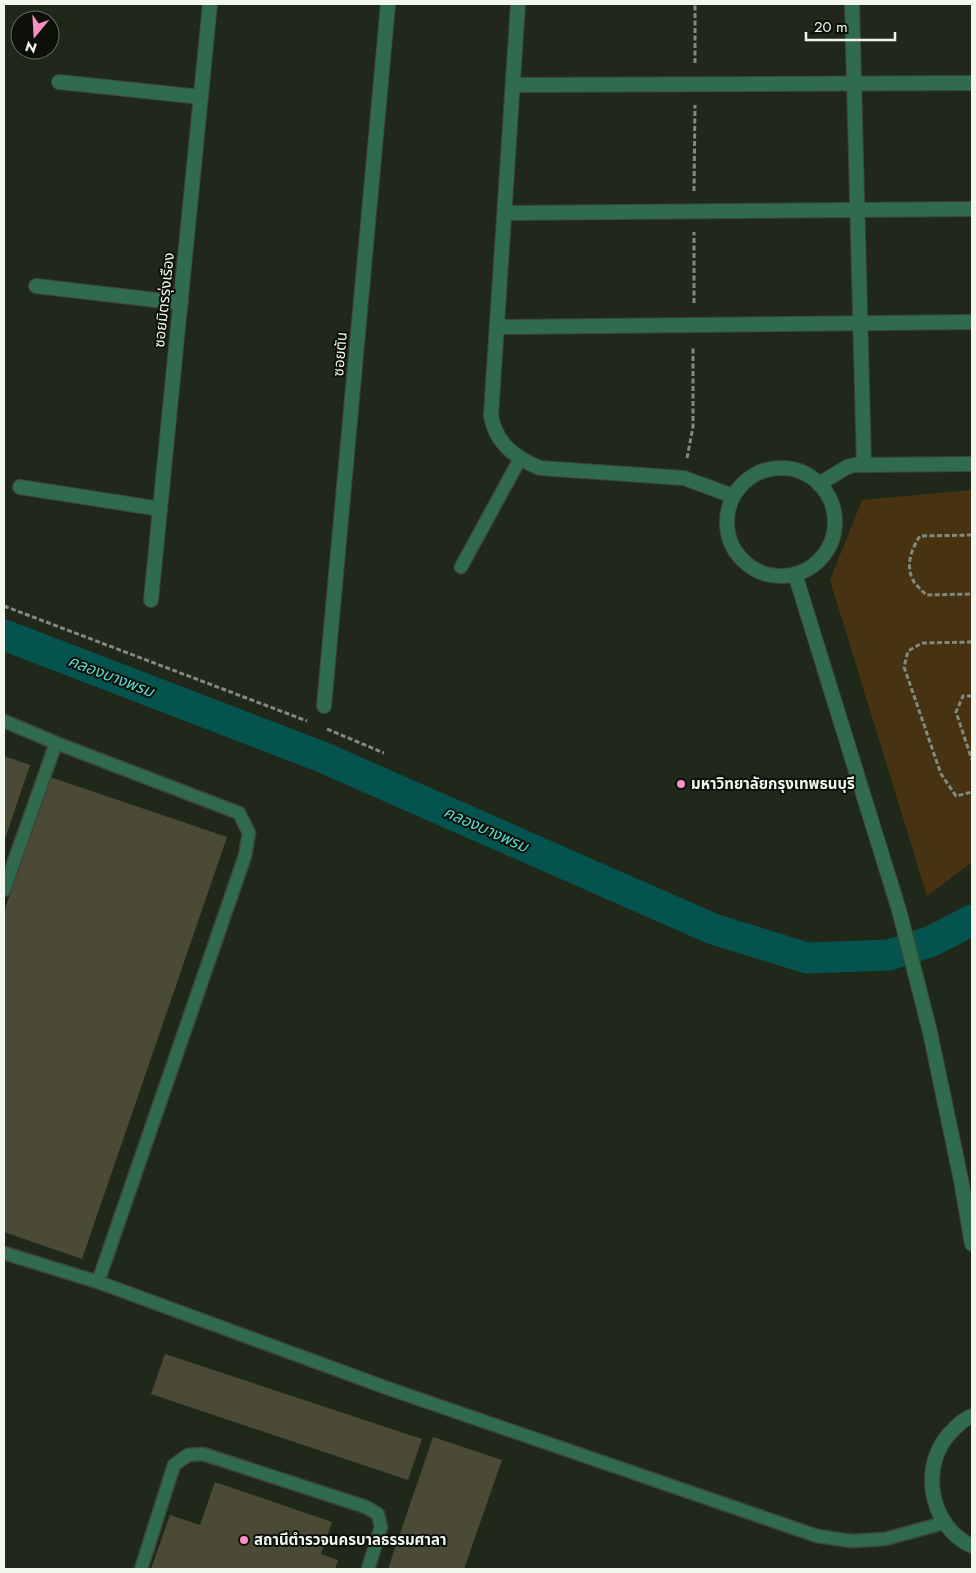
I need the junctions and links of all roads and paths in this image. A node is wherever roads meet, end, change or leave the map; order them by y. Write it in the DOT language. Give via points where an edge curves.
graph roads {
  1 [pos="210,4"];
  2 [pos="388,4"];
  3 [pos="518,4"];
  4 [pos="695,4"];
  5 [pos="852,4"];
  6 [pos="59,82"];
  7 [pos="972,83"];
  8 [pos="695,84"];
  9 [pos="854,84"];
  10 [pos="513,85"];
  11 [pos="201,97"];
  12 [pos="972,209"];
  13 [pos="858,210"];
  14 [pos="694,211"];
  15 [pos="505,213"];
  16 [pos="36,286"];
  17 [pos="180,303"];
  18 [pos="972,322"];
  19 [pos="860,323"];
  20 [pos="694,325"];
  21 [pos="497,327"];
  22 [pos="520,459"];
  23 [pos="972,464"];
  24 [pos="864,465"];
  25 [pos="684,478"];
  26 [pos="819,484"];
  27 [pos="20,487"];
  28 [pos="733,496"];
  29 [pos="160,509"];
  30 [pos="972,535"];
  31 [pos="461,567"];
  32 [pos="795,574"];
  33 [pos="972,594"];
  34 [pos="151,600"];
  35 [pos="4,606"];
  36 [pos="972,642"];
  37 [pos="972,696"];
  38 [pos="324,706"];
  39 [pos="4,721"];
  40 [pos="311,723"];
  41 [pos="320,726"];
  42 [pos="56,743"];
  43 [pos="384,753"];
  44 [pos="972,760"];
  45 [pos="972,792"];
  46 [pos="4,890"];
  47 [pos="968,1195"];
  48 [pos="972,1244"];
  49 [pos="4,1253"];
  50 [pos="98,1282"];
  51 [pos="972,1416"];
  52 [pos="944,1523"];
  53 [pos="972,1546"];
  54 [pos="141,1569"];
  55 [pos="368,1569"];
  1 -- 11 [label="street, ซอยมิตรรุ่งเรือง"];
  2 -- 38 [label="street, ซอยตัน"];
  3 -- 10 [label="street"];
  4 -- 8 [label="path"];
  5 -- 9 [label="street"];
  6 -- 11 [label="street"];
  7 -- 9 [label="street"];
  8 -- 9 [label="street"];
  8 -- 10 [label="street"];
  8 -- 14 [label="path"];
  9 -- 13 [label="street"];
  10 -- 15 [label="street"];
  11 -- 17 [label="street, ซอยมิตรรุ่งเรือง"];
  12 -- 13 [label="street"];
  13 -- 14 [label="street"];
  13 -- 19 [label="street"];
  14 -- 15 [label="street"];
  14 -- 20 [label="path"];
  15 -- 21 [label="street"];
  16 -- 17 [label="street"];
  17 -- 29 [label="street, ซอยมิตรรุ่งเรือง"];
  18 -- 19 [label="street"];
  19 -- 20 [label="street"];
  19 -- 24 [label="street"];
  20 -- 21 [label="street"];
  20 -- 25 [label="path" via="693,426"];
  21 -- 22 [label="street" via="493,425 504,444"];
  22 -- 25 [label="street" via="540,468"];
  22 -- 31 [label="lane"];
  23 -- 24 [label="street"];
  24 -- 26 [label="street" via="847,467"];
  25 -- 28 [label="street"];
  26 -- 28 [label="street" via="805,473 769,468 753,475 739,486"];
  26 -- 32 [label="street" via="830,498 835,516 834,533 827,550 816,563"];
  27 -- 29 [label="street"];
  28 -- 32 [label="street" via="726,519 728,537 736,553 749,566 765,573"];
  29 -- 34 [label="street, ซอยมิตรรุ่งเรือง"];
  30 -- 33 [label="path" via="920,536 908,562 913,580 926,595"];
  32 -- 47 [label="street" via="899,910"];
  35 -- 40 [label="path"];
  36 -- 45 [label="path" via="922,643 908,651 904,667 941,774 956,796"];
  37 -- 44 [label="path" via="963,696 956,712"];
  39 -- 42 [label="lane"];
  41 -- 43 [label="path"];
  42 -- 46 [label="lane"];
  42 -- 50 [label="lane" via="239,813 249,833 245,856"];
  47 -- 48 [label="street"];
  49 -- 50 [label="lane"];
  50 -- 52 [label="lane" via="387,1388 817,1536 852,1541 885,1539"];
  51 -- 52 [label="street" via="946,1436 934,1460 934,1500"];
  52 -- 53 [label="street" via="963,1542"];
  54 -- 55 [label="lane" via="174,1465 188,1455 203,1454 366,1507 378,1514 381,1527"];
}
